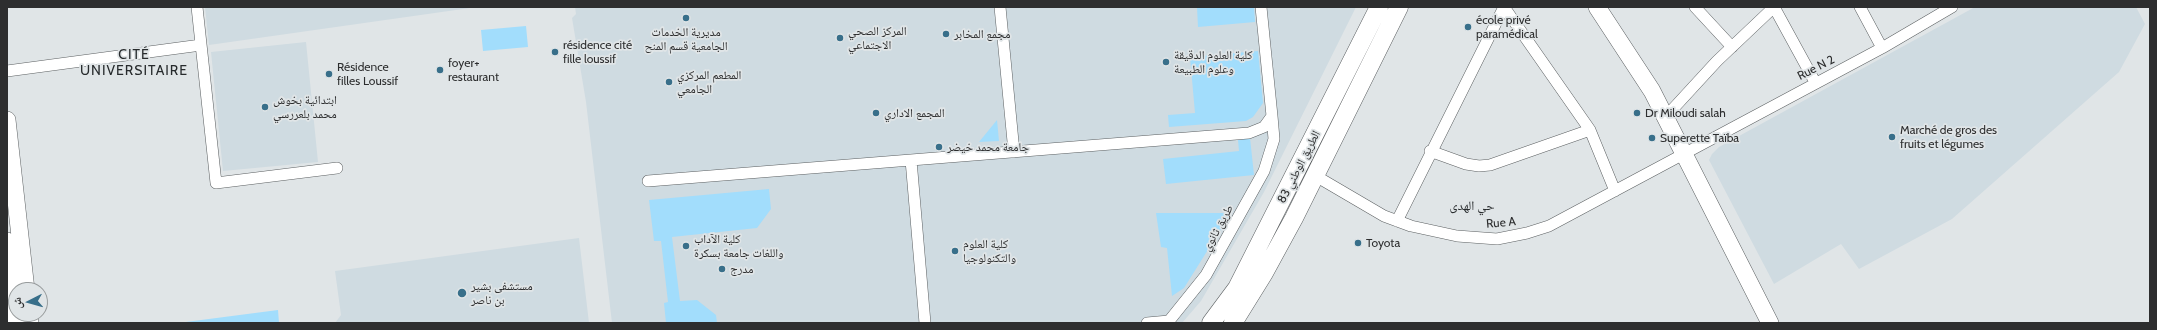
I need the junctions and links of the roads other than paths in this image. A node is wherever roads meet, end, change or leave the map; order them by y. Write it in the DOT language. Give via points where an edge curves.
graph roads {
  1 [pos="197,7"];
  2 [pos="1000,7"];
  3 [pos="1261,7"];
  4 [pos="1379,7"];
  5 [pos="1399,7"];
  6 [pos="1504,7"];
  7 [pos="1597,7"];
  8 [pos="1609,7"];
  9 [pos="1695,7"];
  10 [pos="1774,7"];
  11 [pos="1860,7"];
  12 [pos="1952,7"];
  13 [pos="201,44"];
  14 [pos="1732,47"];
  15 [pos="1882,48"];
  16 [pos="7,71"];
  17 [pos="1815,82"];
  18 [pos="1671,112"];
  19 [pos="1272,116"];
  20 [pos="7,120"];
  21 [pos="1590,130"];
  22 [pos="1430,151"];
  23 [pos="1014,152"];
  24 [pos="1688,152"];
  25 [pos="911,160"];
  26 [pos="337,168"];
  27 [pos="1314,175"];
  28 [pos="648,181"];
  29 [pos="1615,190"];
  30 [pos="1397,221"];
  31 [pos="7,242"];
  32 [pos="17,282"];
  33 [pos="25,282"];
  34 [pos="1168,322"];
  35 [pos="925,323"];
  36 [pos="1147,323"];
  37 [pos="1211,323"];
  38 [pos="1233,323"];
  39 [pos="1770,323"];
  40 [pos="1777,323"];
  1 -- 13 [label="street"];
  2 -- 23 [label="street"];
  3 -- 19 [label="street, طريق ثانوي"];
  4 -- 37 [label="highway, الطريق الوطني 83" via="1237,288"];
  5 -- 27 [label="highway, الطريق الوطني 83"];
  6 -- 21 [label="street"];
  6 -- 22 [label="street"];
  7 -- 24 [label="main road"];
  8 -- 18 [label="main road" via="1641,56"];
  9 -- 14 [label="street"];
  10 -- 14 [label="street"];
  10 -- 17 [label="street"];
  11 -- 15 [label="street"];
  12 -- 15 [label="street, Rue N 2"];
  13 -- 16 [label="street"];
  13 -- 26 [label="street" via="216,182"];
  14 -- 18 [label="street"];
  15 -- 17 [label="street, Rue N 2"];
  17 -- 24 [label="street, Rue N 2"];
  18 -- 24 [label="main road"];
  19 -- 23 [label="street" via="1264,127 1249,133"];
  19 -- 34 [label="street, طريق ثانوي" via="1274,139 1264,171 1206,275"];
  20 -- 33 [label="main road"];
  21 -- 22 [label="street" via="1490,165 1466,164"];
  21 -- 29 [label="street"];
  22 -- 30 [label="street"];
  23 -- 25 [label="street"];
  24 -- 29 [label="street, Rue A"];
  24 -- 39 [label="main road"];
  24 -- 40 [label="main road"];
  25 -- 28 [label="street"];
  25 -- 35 [label="street"];
  27 -- 30 [label="street, Rue A"];
  27 -- 38 [label="highway, الطريق الوطني 83" via="1264,273"];
  29 -- 30 [label="street, Rue A" via="1549,226 1497,239 1457,236"];
  31 -- 32 [label="main road"];
  34 -- 36 [label="street, طريق ثانوي"];
}
